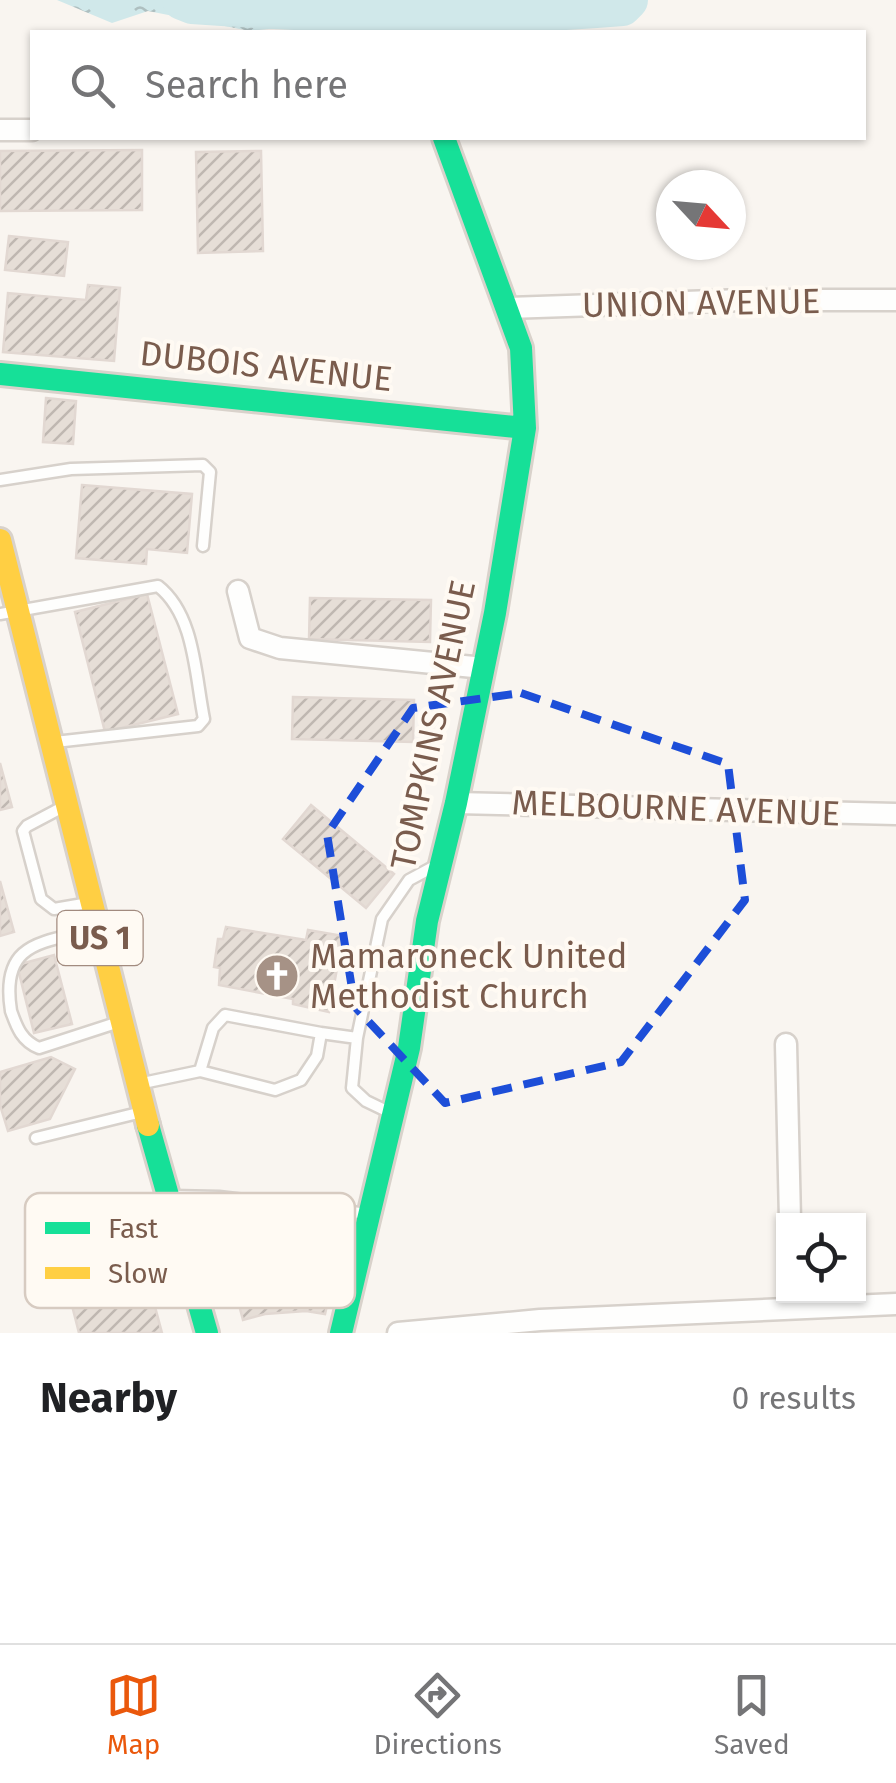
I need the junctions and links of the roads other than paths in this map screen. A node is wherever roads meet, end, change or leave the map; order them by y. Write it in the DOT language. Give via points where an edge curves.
graph roads {
  1 [pos="0,130"];
  2 [pos="30,130"];
  3 [pos="452,140"];
  4 [pos="896,300"];
  5 [pos="506,308"];
  6 [pos="0,374"];
  7 [pos="526,428"];
  8 [pos="0,480"];
  9 [pos="0,540"];
  10 [pos="202,546"];
  11 [pos="238,591"];
  12 [pos="8,612"];
  13 [pos="484,668"];
  14 [pos="51,742"];
  15 [pos="456,803"];
  16 [pos="67,806"];
  17 [pos="896,814"];
  18 [pos="442,862"];
  19 [pos="92,903"];
  20 [pos="98,929"];
  21 [pos="121,1021"];
  22 [pos="322,1033"];
  23 [pos="357,1038"];
  24 [pos="786,1044"];
  25 [pos="200,1071"];
  26 [pos="137,1085"];
  27 [pos="144,1111"];
  28 [pos="394,1114"];
  29 [pos="36,1138"];
  30 [pos="166,1193"];
  31 [pos="355,1212"];
  32 [pos="790,1213"];
  33 [pos="370,1214"];
  34 [pos="355,1276"];
  35 [pos="778,1303"];
  36 [pos="844,1303"];
  37 [pos="896,1304"];
  38 [pos="201,1308"];
  39 [pos="347,1308"];
  40 [pos="208,1333"];
  41 [pos="341,1333"];
  42 [pos="398,1333"];
  1 -- 2 [label="street"];
  3 -- 5 [label="street, TOMPKINS AVENUE"];
  4 -- 5 [label="street, UNION AVENUE"];
  5 -- 7 [label="street, TOMPKINS AVENUE" via="522,348"];
  6 -- 7 [label="street, DUBOIS AVENUE"];
  7 -- 13 [label="street, TOMPKINS AVENUE"];
  8 -- 10 [label="lane" via="71,469 204,465 210,472"];
  9 -- 12 [label="street, US 1"];
  11 -- 13 [label="street" via="250,638 280,648"];
  12 -- 14 [label="street, US 1"];
  12 -- 14 [label="lane" via="158,586 183,614 204,719 198,726"];
  13 -- 15 [label="street, TOMPKINS AVENUE"];
  14 -- 16 [label="street, US 1"];
  15 -- 17 [label="street, MELBOURNE AVENUE"];
  15 -- 18 [label="street, TOMPKINS AVENUE"];
  16 -- 19 [label="street, US 1"];
  16 -- 19 [label="lane" via="24,831 40,899 54,909"];
  18 -- 23 [label="lane" via="409,880 382,919"];
  18 -- 28 [label="street, TOMPKINS AVENUE"];
  19 -- 20 [label="street, US 1"];
  20 -- 21 [label="street, US 1"];
  20 -- 21 [label="lane" via="10,956 2,990 20,1034 39,1048"];
  21 -- 26 [label="street, US 1"];
  22 -- 23 [label="lane"];
  22 -- 25 [label="lane" via="302,1080 275,1090"];
  22 -- 25 [label="lane" via="225,1015 212,1028"];
  23 -- 28 [label="lane" via="352,1088"];
  24 -- 32 [label="street"];
  25 -- 26 [label="lane"];
  26 -- 27 [label="street, US 1"];
  27 -- 29 [label="lane"];
  27 -- 30 [label="street, US 1"];
  28 -- 33 [label="street, TOMPKINS AVENUE"];
  31 -- 33 [label="lane"];
  33 -- 34 [label="street, TOMPKINS AVENUE"];
  35 -- 42 [label="street"];
  36 -- 37 [label="street"];
  38 -- 40 [label="street, US 1"];
  39 -- 41 [label="street, TOMPKINS AVENUE"];
}
